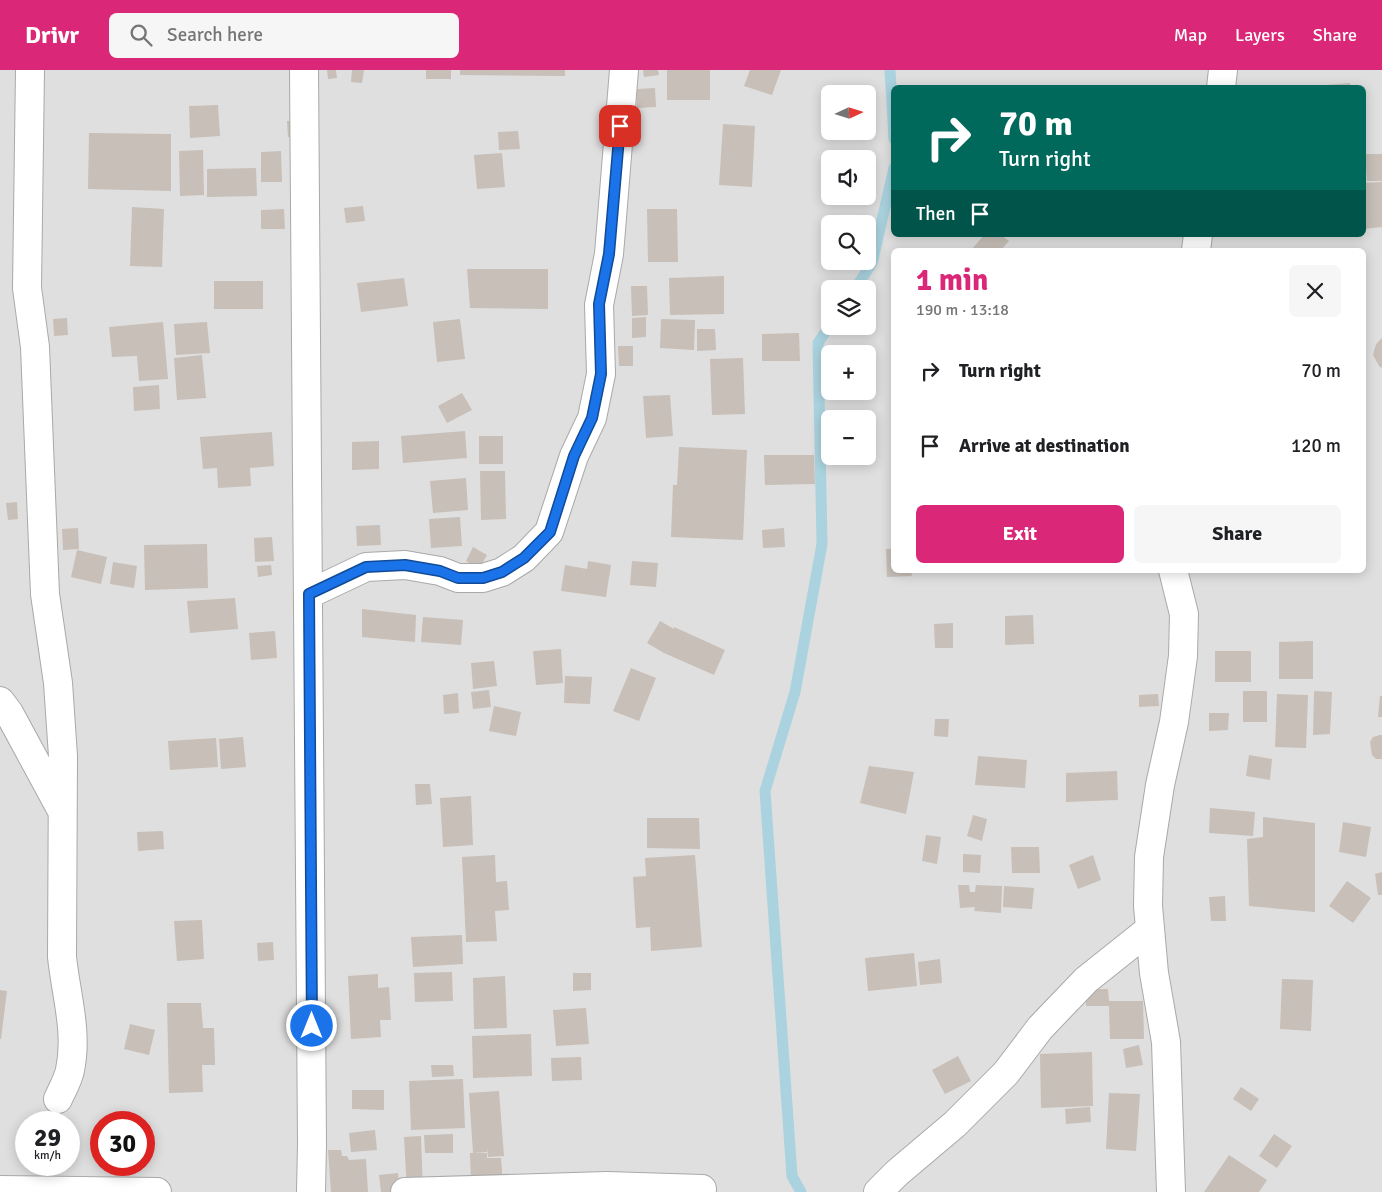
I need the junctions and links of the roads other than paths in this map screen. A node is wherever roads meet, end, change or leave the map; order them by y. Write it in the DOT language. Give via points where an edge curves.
graph roads {
  1 [pos="30,70"];
  2 [pos="304,70"];
  3 [pos="624,70"];
  4 [pos="1223,70"];
  5 [pos="1221,85"];
  6 [pos="1174,573"];
  7 [pos="309,594"];
  8 [pos="0,701"];
  9 [pos="63,813"];
  10 [pos="1150,929"];
  11 [pos="58,1099"];
  12 [pos="607,1189"];
  13 [pos="702,1189"];
  14 [pos="14,1191"];
  15 [pos="157,1192"];
  16 [pos="311,1192"];
  17 [pos="405,1192"];
  18 [pos="878,1192"];
  19 [pos="1171,1192"];
  1 -- 9 [label="street" via="27,288 35,346 45,594 58,683"];
  2 -- 7 [label="street"];
  3 -- 7 [label="street" via="609,254 599,304 601,374 592,418 574,456 550,532 524,558 502,572 483,578 458,578 440,571 405,565 366,567"];
  4 -- 5 [label="street"];
  6 -- 10 [label="street" via="1184,614 1183,656 1149,857"];
  7 -- 16 [label="street"];
  8 -- 9 [label="street"];
  9 -- 11 [label="street" via="62,957 73,1042 70,1071"];
  10 -- 18 [label="street" via="1086,980 1040,1028 1006,1073 955,1124"];
  10 -- 19 [label="street" via="1166,1042"];
  12 -- 13 [label="street"];
  12 -- 17 [label="street"];
  14 -- 15 [label="street"];
}
